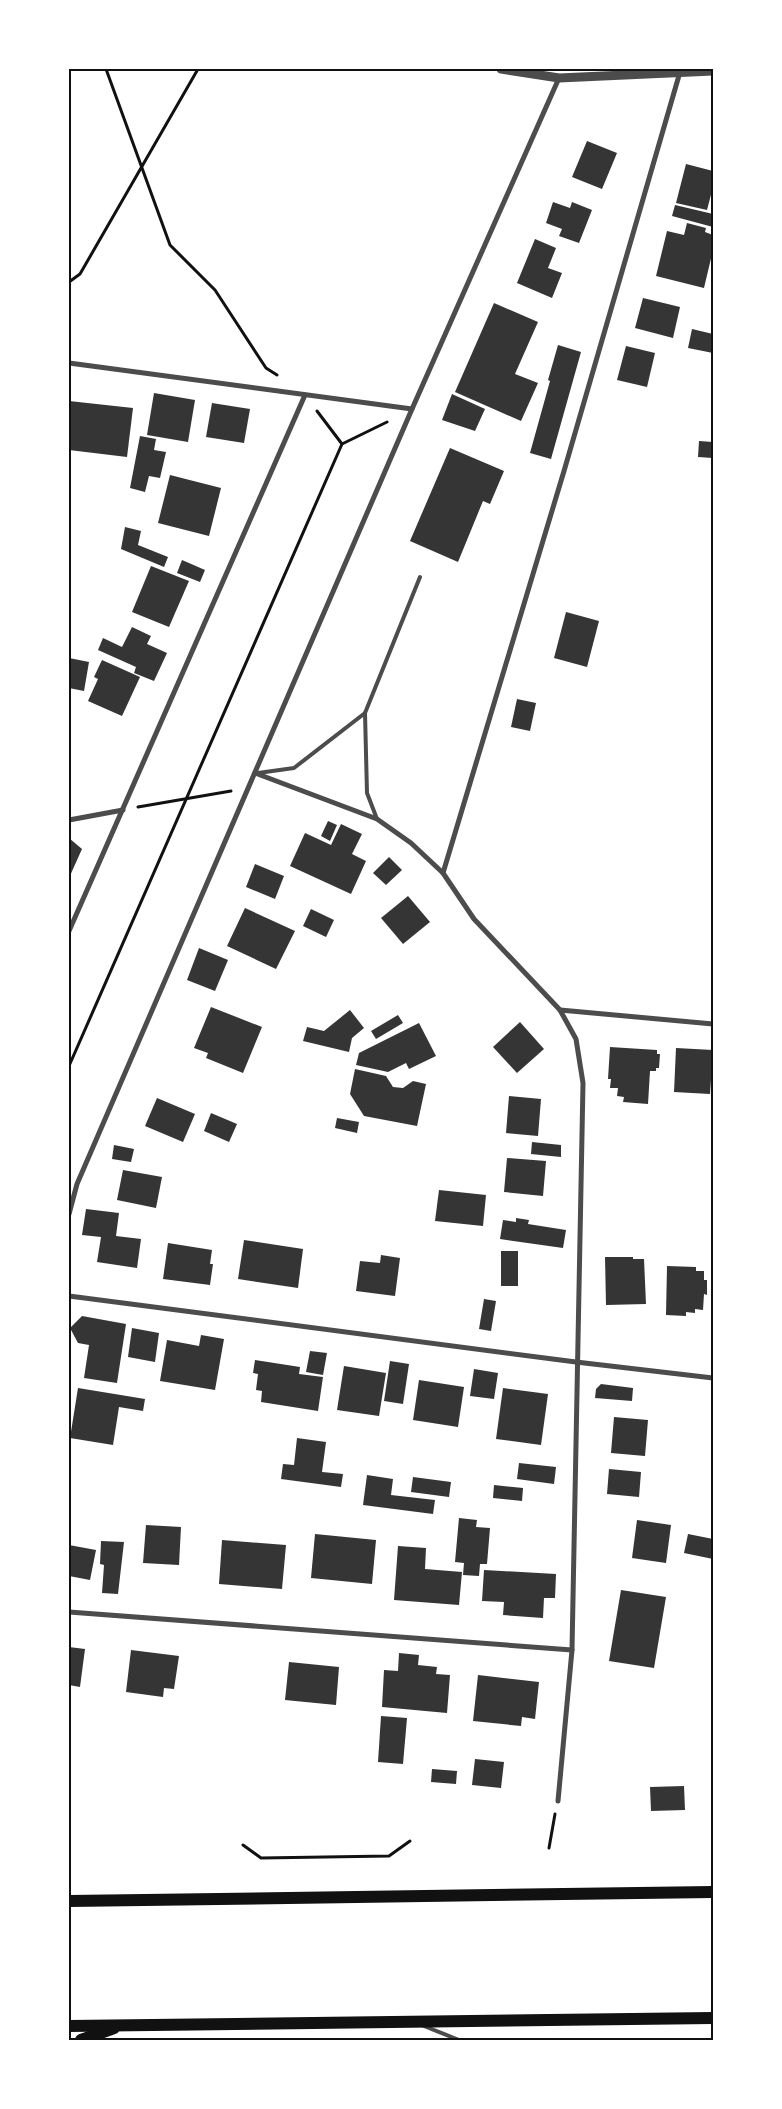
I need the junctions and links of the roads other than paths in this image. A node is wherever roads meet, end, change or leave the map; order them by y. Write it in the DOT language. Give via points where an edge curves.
graph roads {
  1 [pos="501,69"];
  2 [pos="680,71"];
  3 [pos="713,71"];
  4 [pos="558,78"];
  5 [pos="69,363"];
  6 [pos="305,395"];
  7 [pos="412,409"];
  8 [pos="420,577"];
  9 [pos="365,713"];
  10 [pos="255,773"];
  11 [pos="123,810"];
  12 [pos="377,819"];
  13 [pos="69,820"];
  14 [pos="443,873"];
  15 [pos="69,931"];
  16 [pos="560,1010"];
  17 [pos="713,1024"];
  18 [pos="69,1214"];
  19 [pos="69,1296"];
  20 [pos="576,1362"];
  21 [pos="713,1378"];
  22 [pos="69,1612"];
  23 [pos="572,1650"];
  24 [pos="558,1801"];
  25 [pos="713,1892"];
  26 [pos="69,1901"];
  27 [pos="713,2018"];
  28 [pos="415,2022"];
  29 [pos="69,2026"];
  30 [pos="122,2026"];
  31 [pos="81,2040"];
  32 [pos="459,2040"];
  1 -- 4 [label="street"];
  2 -- 3 [label="street"];
  2 -- 4 [label="street"];
  2 -- 14 [label="street"];
  4 -- 7 [label="street"];
  5 -- 6 [label="street"];
  6 -- 7 [label="street"];
  6 -- 11 [label="street"];
  7 -- 10 [label="street"];
  8 -- 9 [label="lane"];
  9 -- 10 [label="lane" via="294,768"];
  9 -- 12 [label="lane" via="367,793"];
  10 -- 12 [label="street"];
  10 -- 18 [label="street" via="77,1184"];
  11 -- 13 [label="street"];
  11 -- 15 [label="street"];
  12 -- 14 [label="street" via="411,842"];
  14 -- 16 [label="street" via="474,919"];
  16 -- 17 [label="street"];
  16 -- 20 [label="street" via="576,1039 583,1083"];
  19 -- 20 [label="street"];
  20 -- 21 [label="street"];
  20 -- 23 [label="street"];
  22 -- 23 [label="street"];
  23 -- 24 [label="street"];
  25 -- 26 [label="main road"];
  27 -- 28 [label="main road"];
  28 -- 30 [label="main road"];
  28 -- 32 [label="lane"];
  29 -- 30 [label="main road"];
  30 -- 31 [label="main road"];
}
